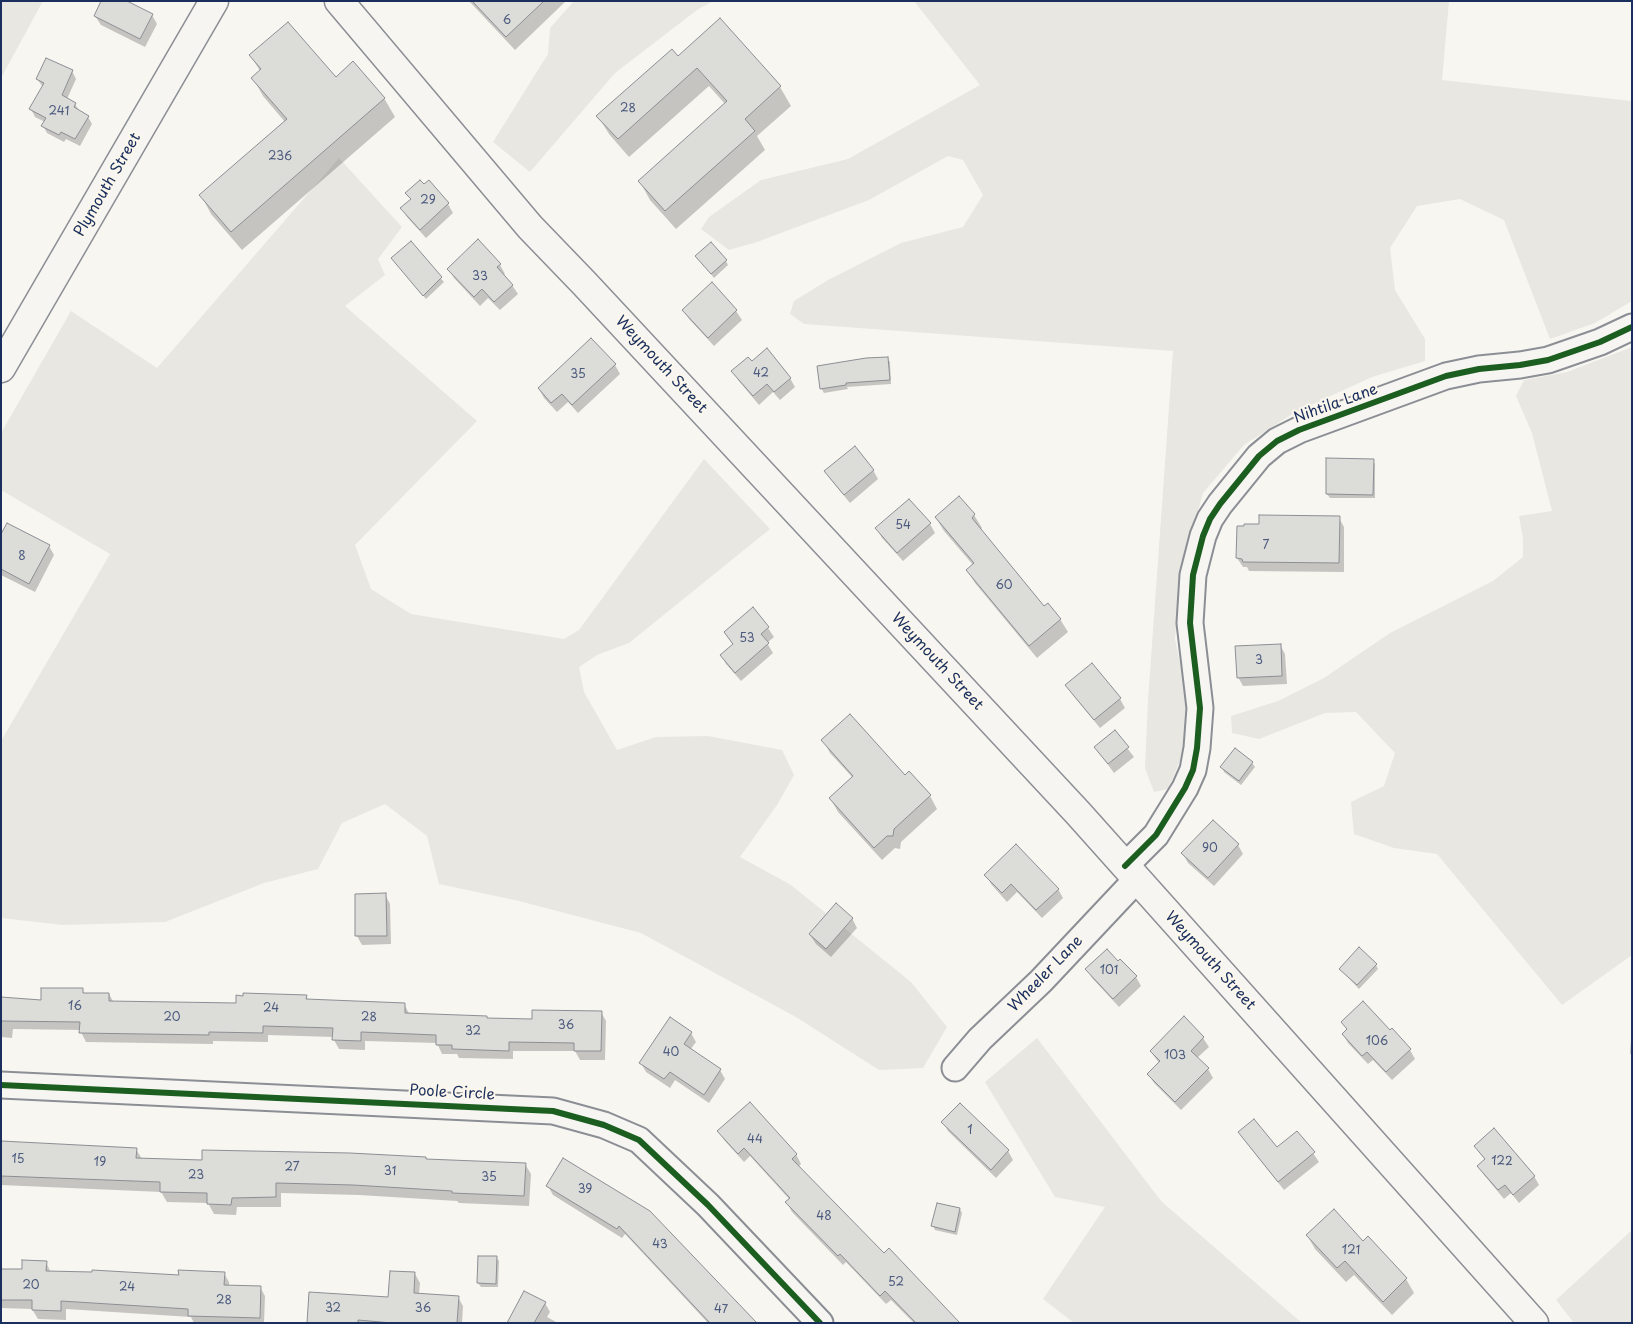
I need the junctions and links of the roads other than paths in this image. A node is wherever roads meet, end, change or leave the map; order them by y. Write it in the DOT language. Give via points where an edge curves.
graph roads {
  1 [pos="214,1"];
  2 [pos="339,1"];
  3 [pos="1632,327"];
  4 [pos="1,368"];
  5 [pos="1131,873"];
  6 [pos="955,1068"];
  7 [pos="1,1085"];
  8 [pos="820,1323"];
  9 [pos="1534,1323"];
  1 -- 4 [label="main road, Plymouth Street"];
  2 -- 5 [label="main road, Weymouth Street" via="530,227"];
  3 -- 5 [label="street, Nihtila Lane" via="1548,360 1446,376 1299,430 1277,441 1259,456 1210,519 1203,536 1194,570 1190,623 1200,708 1193,770"];
  5 -- 6 [label="street, Wheeler Lane" via="1041,981"];
  5 -- 9 [label="main road, Weymouth Street"];
  7 -- 8 [label="street, Poole Circle" via="552,1111 604,1125 639,1140 708,1205"];
}
